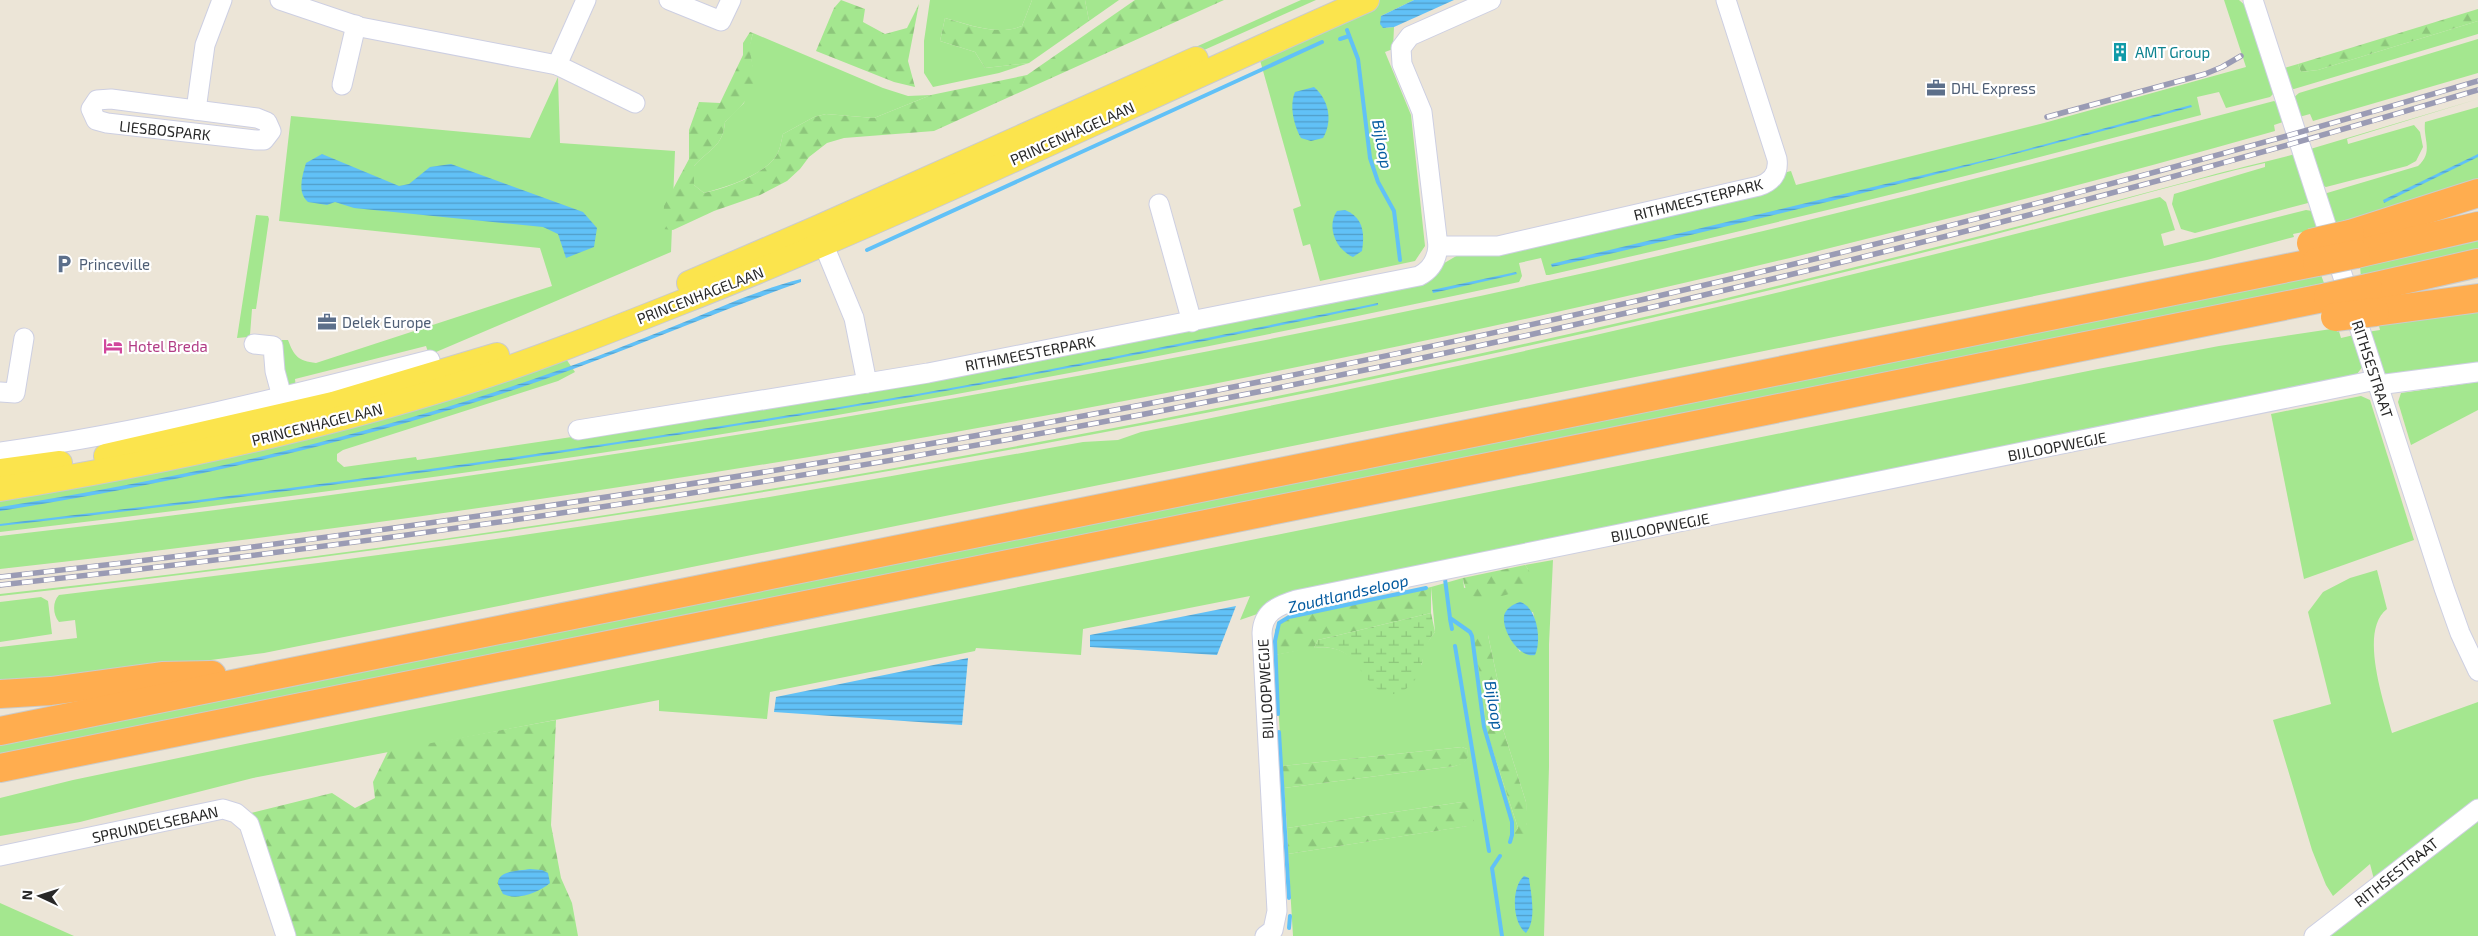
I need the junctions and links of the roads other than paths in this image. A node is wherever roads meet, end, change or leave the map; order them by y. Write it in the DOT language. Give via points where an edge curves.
graph roads {
  1 [pos="222,0"];
  2 [pos="280,0"];
  3 [pos="586,0"];
  4 [pos="669,0"];
  5 [pos="731,0"];
  6 [pos="1328,0"];
  7 [pos="1367,0"];
  8 [pos="1490,0"];
  9 [pos="1726,0"];
  10 [pos="2253,0"];
  11 [pos="2260,0"];
  12 [pos="356,25"];
  13 [pos="2274,64"];
  14 [pos="558,65"];
  15 [pos="342,85"];
  16 [pos="635,103"];
  17 [pos="196,110"];
  18 [pos="2478,193"];
  19 [pos="1159,204"];
  20 [pos="2478,226"];
  21 [pos="821,237"];
  22 [pos="2353,244"];
  23 [pos="1438,246"];
  24 [pos="2478,263"];
  25 [pos="2478,298"];
  26 [pos="2371,300"];
  27 [pos="1192,322"];
  28 [pos="24,338"];
  29 [pos="254,344"];
  30 [pos="430,360"];
  31 [pos="2478,372"];
  32 [pos="867,383"];
  33 [pos="2377,383"];
  34 [pos="0,392"];
  35 [pos="287,415"];
  36 [pos="578,430"];
  37 [pos="0,452"];
  38 [pos="0,471"];
  39 [pos="0,489"];
  40 [pos="2478,671"];
  41 [pos="276,674"];
  42 [pos="0,694"];
  43 [pos="0,731"];
  44 [pos="138,739"];
  45 [pos="0,768"];
  46 [pos="0,786"];
  47 [pos="2478,809"];
  48 [pos="0,856"];
  49 [pos="286,936"];
  50 [pos="1265,936"];
  51 [pos="2314,936"];
  1 -- 17 [label="street, LIESBOSPARK" via="205,45"];
  2 -- 12 [label="street"];
  3 -- 14 [label="street"];
  4 -- 5 [label="street" via="722,21"];
  6 -- 21 [label="main road, PRINCENHAGELAAN"];
  7 -- 21 [label="main road, PRINCENHAGELAAN"];
  8 -- 23 [label="street, RITHMEESTERPARK" via="1410,36 1401,48 1402,64 1422,112"];
  9 -- 23 [label="street, RITHMEESTERPARK" via="1777,160 1777,170 1772,179 1759,186 1498,246"];
  10 -- 13 [label="street, RITHSESTRAAT"];
  11 -- 13 [label="street, RITHSESTRAAT"];
  12 -- 14 [label="street"];
  12 -- 15 [label="street"];
  13 -- 33 [label="street, RITHSESTRAAT"];
  14 -- 16 [label="street"];
  17 -- 17 [label="street, LIESBOSPARK" via="111,99 97,100 91,109 96,120 107,123 256,140 264,140 271,131 267,122 257,118"];
  18 -- 22 [label="highway"];
  19 -- 27 [label="street"];
  20 -- 22 [label="highway"];
  21 -- 32 [label="street" via="854,318"];
  21 -- 35 [label="main road, PRINCENHAGELAAN" via="570,331 454,369"];
  22 -- 41 [label="highway, bridge" via="2152,296"];
  23 -- 27 [label="street, RITHMEESTERPARK" via="1432,266 1415,277"];
  24 -- 26 [label="highway"];
  25 -- 26 [label="highway"];
  26 -- 44 [label="highway, bridge" via="2236,316"];
  27 -- 32 [label="street, RITHMEESTERPARK"];
  28 -- 34 [label="street" via="15,393"];
  29 -- 35 [label="street" via="272,346"];
  30 -- 35 [label="street, PRINCENHAGELAAN"];
  31 -- 33 [label="street, BIJLOOPWEGJE"];
  32 -- 36 [label="street, RITHMEESTERPARK"];
  33 -- 40 [label="street, RITHSESTRAAT" via="2444,588"];
  33 -- 50 [label="street, BIJLOOPWEGJE" via="1277,606 1265,618 1262,633 1277,911 1273,930"];
  35 -- 37 [label="street, PRINCENHAGELAAN"];
  35 -- 38 [label="main road, PRINCENHAGELAAN" via="95,458"];
  35 -- 39 [label="main road, PRINCENHAGELAAN" via="121,469"];
  41 -- 42 [label="highway" via="162,676 51,691"];
  41 -- 43 [label="highway"];
  44 -- 45 [label="highway"];
  44 -- 46 [label="highway"];
  47 -- 51 [label="street, RITHSESTRAAT"];
  48 -- 49 [label="street, SPRUNDELSEBAAN" via="223,809 236,813 249,824"];
}
